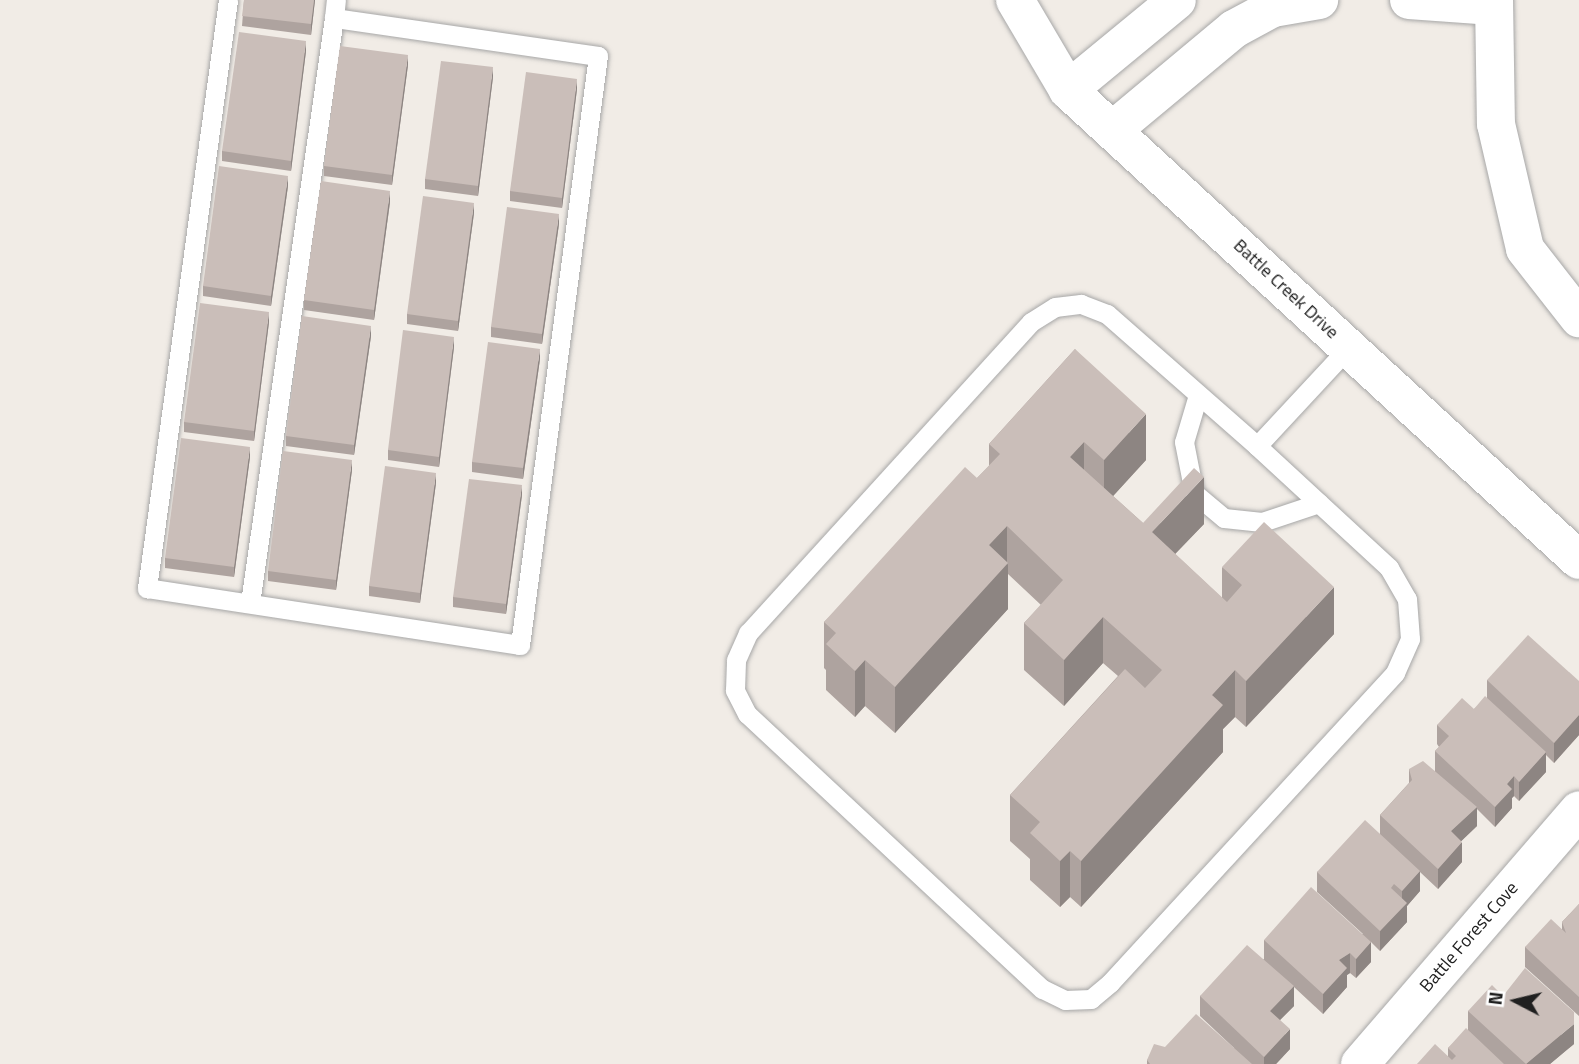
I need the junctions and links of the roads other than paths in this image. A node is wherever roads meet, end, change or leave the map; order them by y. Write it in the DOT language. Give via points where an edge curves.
graph roads {
  1 [pos="228,0"];
  2 [pos="1015,0"];
  3 [pos="1177,0"];
  4 [pos="1319,0"];
  5 [pos="1409,0"];
  6 [pos="1494,3"];
  7 [pos="335,9"];
  8 [pos="1068,90"];
  9 [pos="1114,129"];
  10 [pos="1579,318"];
  11 [pos="1349,346"];
  12 [pos="1198,395"];
  13 [pos="1257,446"];
  14 [pos="1319,503"];
  15 [pos="1579,560"];
  16 [pos="250,603"];
  17 [pos="1579,810"];
  18 [pos="1360,1064"];
  1 -- 16 [label="lane" via="147,588"];
  2 -- 8 [label="street, Battle Creek Drive"];
  3 -- 8 [label="street"];
  4 -- 9 [label="street" via="1273,8 1234,29"];
  5 -- 6 [label="street"];
  6 -- 10 [label="street" via="1496,124 1525,249"];
  7 -- 16 [label="lane"];
  7 -- 16 [label="lane" via="598,56 520,645"];
  8 -- 9 [label="street, Battle Creek Drive"];
  9 -- 11 [label="street, Battle Creek Drive"];
  11 -- 13 [label="lane"];
  11 -- 15 [label="street, Battle Creek Drive"];
  12 -- 13 [label="lane"];
  12 -- 14 [label="lane" via="1184,442 1194,493 1224,518 1262,523"];
  12 -- 14 [label="lane" via="1107,314 1081,304 1055,307 1031,322 748,633 736,660 735,690 747,714 1042,989 1065,1000 1091,999 1110,984 1395,673 1410,639 1407,599 1389,568"];
  13 -- 14 [label="lane"];
  17 -- 18 [label="street, Battle Forest Cove"];
}
